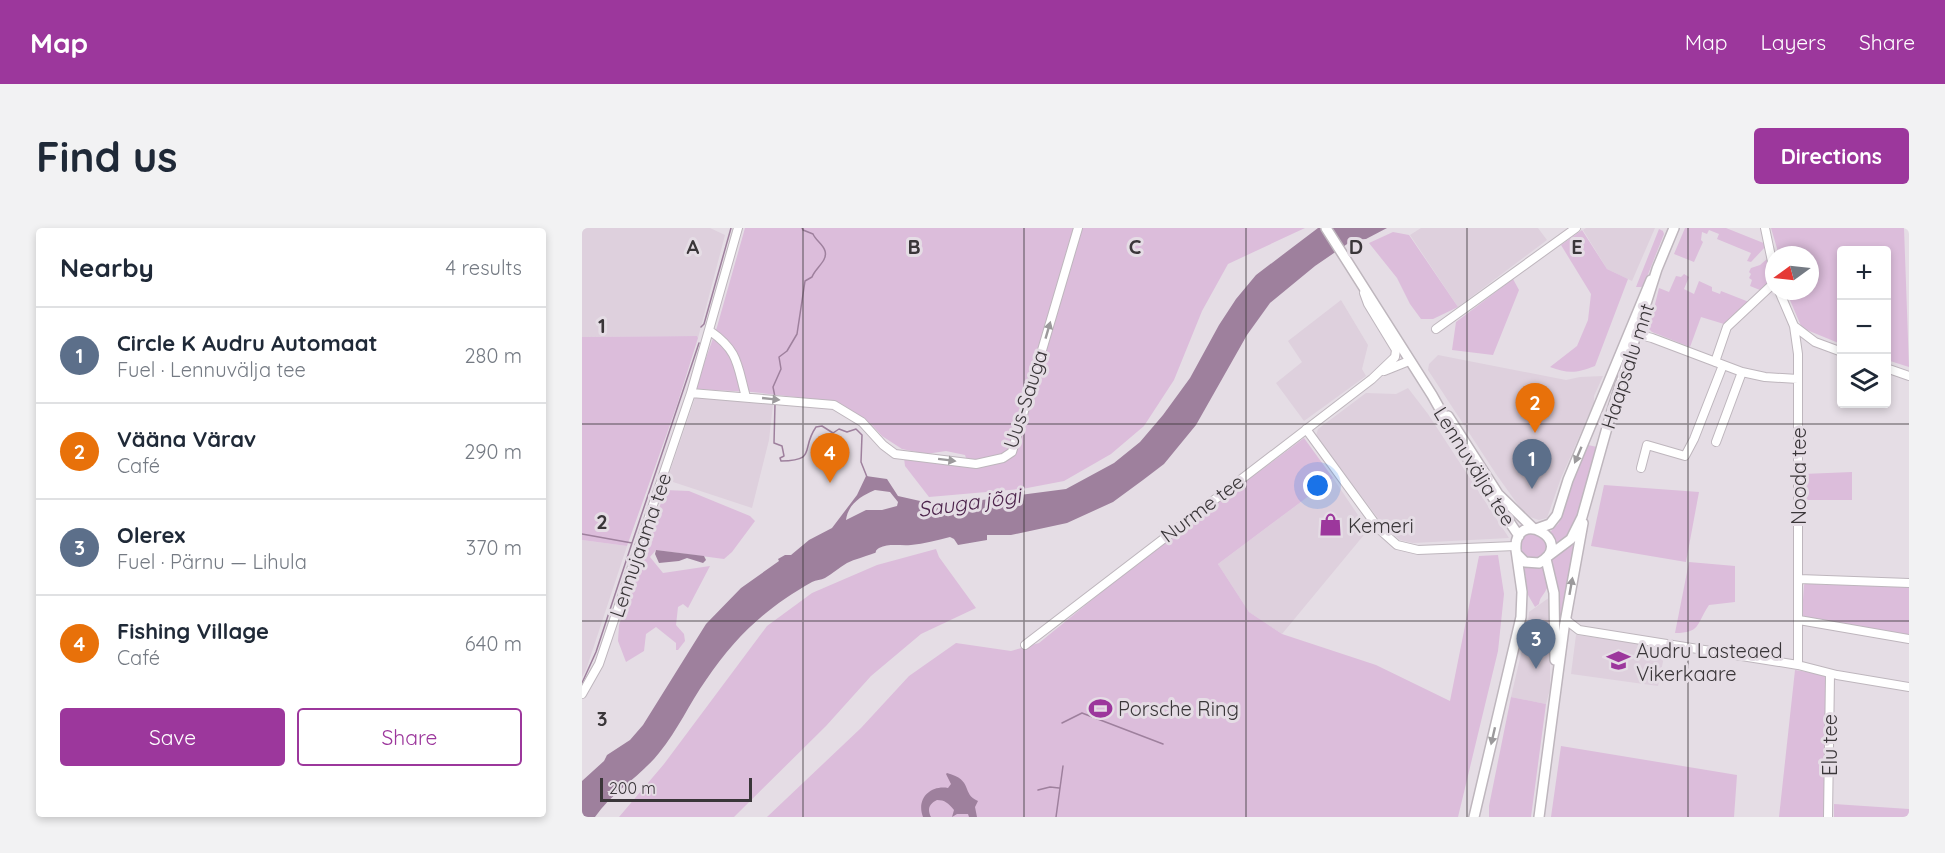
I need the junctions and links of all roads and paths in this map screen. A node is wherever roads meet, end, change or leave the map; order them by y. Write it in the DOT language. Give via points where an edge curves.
graph roads {
  1 [pos="738,228"];
  2 [pos="1078,228"];
  3 [pos="1326,228"];
  4 [pos="1576,228"];
  5 [pos="1674,228"];
  6 [pos="1765,228"];
  7 [pos="1769,246"];
  8 [pos="1657,269"];
  9 [pos="1362,288"];
  10 [pos="1765,291"];
  11 [pos="1783,300"];
  12 [pos="1637,325"];
  13 [pos="1794,326"];
  14 [pos="1437,329"];
  15 [pos="710,331"];
  16 [pos="1815,342"];
  17 [pos="1797,348"];
  18 [pos="1837,350"];
  19 [pos="1395,357"];
  20 [pos="1408,358"];
  21 [pos="1719,363"];
  22 [pos="1891,369"];
  23 [pos="1742,372"];
  24 [pos="1380,373"];
  25 [pos="1909,376"];
  26 [pos="1798,379"];
  27 [pos="691,393"];
  28 [pos="1431,395"];
  29 [pos="746,397"];
  30 [pos="1306,429"];
  31 [pos="1716,442"];
  32 [pos="1641,468"];
  33 [pos="1586,506"];
  34 [pos="1534,529"];
  35 [pos="1518,536"];
  36 [pos="1516,550"];
  37 [pos="1546,558"];
  38 [pos="1799,579"];
  39 [pos="1909,583"];
  40 [pos="1566,620"];
  41 [pos="1799,620"];
  42 [pos="1579,630"];
  43 [pos="1909,639"];
  44 [pos="1563,640"];
  45 [pos="1025,645"];
  46 [pos="1798,665"];
  47 [pos="1830,674"];
  48 [pos="1556,685"];
  49 [pos="1909,687"];
  50 [pos="582,694"];
  51 [pos="1479,799"];
  52 [pos="1474,817"];
  53 [pos="1480,817"];
  54 [pos="1539,817"];
  55 [pos="1828,817"];
  1 -- 15 [label="street, Lennujaama tee"];
  29 -- 2 [label="street, Uus-Sauga, one-way" via="834,405 862,422 895,454 976,464 1004,458 1012,453"];
  3 -- 9 [label="main road, Lennuvälja tee"];
  4 -- 14 [label="street"];
  5 -- 8 [label="main road, Haapsalu mnt"];
  6 -- 7 [label="street"];
  8 -- 12 [label="main road, Haapsalu mnt"];
  8 -- 12 [label="main road" via="1642,297"];
  9 -- 19 [label="street" via="1396,350"];
  9 -- 20 [label="main road, Lennuvälja tee"];
  10 -- 21 [label="street" via="1727,327"];
  11 -- 13 [label="street, Nooda tee"];
  12 -- 21 [label="street" via="1646,337"];
  12 -- 33 [label="main road, Haapsalu mnt"];
  12 -- 34 [label="main road, one-way" via="1568,480 1555,519 1548,526"];
  13 -- 16 [label="street"];
  13 -- 17 [label="street, Nooda tee"];
  15 -- 27 [label="street, Lennujaama tee"];
  15 -- 29 [label="street" via="734,352"];
  16 -- 17 [label="street" via="1805,342"];
  16 -- 18 [label="street"];
  17 -- 26 [label="street, Nooda tee"];
  19 -- 20 [label="street"];
  19 -- 24 [label="street, Nurme tee"];
  20 -- 24 [label="street, Nurme tee"];
  20 -- 28 [label="main road, Lennuvälja tee"];
  21 -- 23 [label="street"];
  21 -- 32 [label="street" via="1685,456 1647,445"];
  22 -- 25 [label="street"];
  23 -- 26 [label="street"];
  23 -- 31 [label="street"];
  24 -- 30 [label="street, Nurme tee"];
  26 -- 38 [label="street, Nooda tee"];
  27 -- 29 [label="street, Uus-Sauga"];
  27 -- 50 [label="street, Lennujaama tee" via="599,664"];
  28 -- 34 [label="main road, Lennuvälja tee" via="1458,428 1498,494"];
  28 -- 35 [label="main road, Lennuvälja tee"];
  30 -- 36 [label="street" via="1379,529 1397,544 1418,550"];
  30 -- 45 [label="street, Nurme tee"];
  33 -- 37 [label="main road" via="1571,539"];
  40 -- 33 [label="main road, one-way"];
  34 -- 35 [label="main road"];
  34 -- 37 [label="main road" via="1544,532 1550,540 1551,550"];
  35 -- 36 [label="main road"];
  36 -- 37 [label="main road" via="1529,564"];
  36 -- 51 [label="main road, one-way" via="1521,617"];
  37 -- 48 [label="main road" via="1554,599"];
  38 -- 39 [label="street"];
  38 -- 41 [label="street, Nooda tee"];
  40 -- 42 [label="street"];
  40 -- 44 [label="main road"];
  41 -- 43 [label="street"];
  41 -- 46 [label="street, Nooda tee"];
  42 -- 44 [label="street"];
  42 -- 46 [label="street"];
  44 -- 48 [label="main road"];
  46 -- 47 [label="street"];
  47 -- 49 [label="street"];
  47 -- 55 [label="street, Elu tee"];
  48 -- 54 [label="main road"];
  51 -- 52 [label="main road"];
  51 -- 53 [label="main road"];
}
